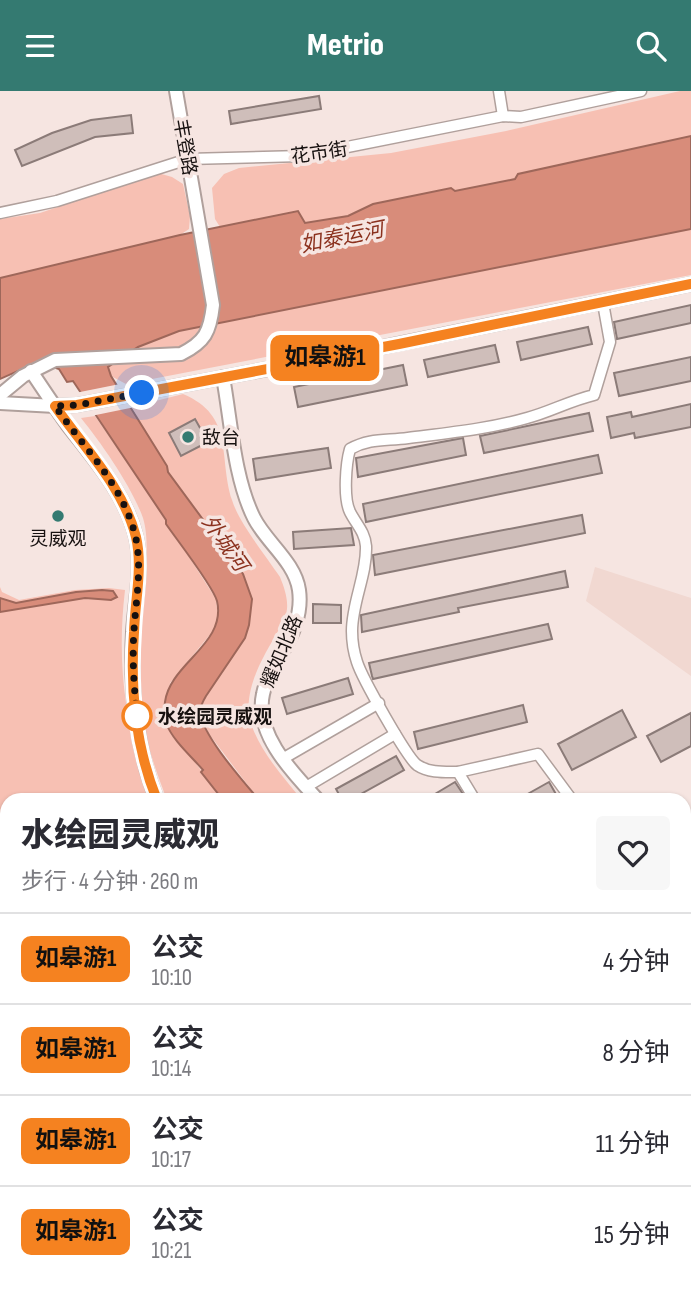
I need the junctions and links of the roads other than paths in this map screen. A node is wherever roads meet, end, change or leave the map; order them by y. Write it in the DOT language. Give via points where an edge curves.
graph roads {
  1 [pos="176,91"];
  2 [pos="499,91"];
  3 [pos="641,91"];
  4 [pos="503,116"];
  5 [pos="188,159"];
  6 [pos="0,213"];
  7 [pos="691,284"];
  8 [pos="603,303"];
  9 [pos="36,368"];
  10 [pos="223,377"];
  11 [pos="0,395"];
  12 [pos="0,403"];
  13 [pos="55,406"];
  14 [pos="379,703"];
  15 [pos="395,734"];
  16 [pos="284,758"];
  17 [pos="458,772"];
  18 [pos="306,787"];
  19 [pos="155,793"];
  20 [pos="311,793"];
  21 [pos="471,793"];
  22 [pos="567,793"];
  1 -- 5 [label="street, 丰登路"];
  2 -- 4 [label="street"];
  3 -- 4 [label="street, 花市街" via="521,117"];
  4 -- 5 [label="street, 花市街" via="302,156"];
  5 -- 6 [label="street, 花市街" via="57,201"];
  5 -- 9 [label="street, 丰登路" via="213,305 205,337 181,354 55,360"];
  7 -- 8 [label="street"];
  8 -- 10 [label="street"];
  8 -- 14 [label="street" via="610,342 594,395 528,418 365,441 350,449 346,465 349,511 366,544 352,632 357,663"];
  9 -- 11 [label="street"];
  9 -- 13 [label="street"];
  10 -- 13 [label="street"];
  10 -- 16 [label="street, 耀如北路" via="244,491 253,516 299,587 295,626 262,696 266,730"];
  12 -- 13 [label="street"];
  13 -- 19 [label="street" via="105,472 136,539 134,690 143,755"];
  14 -- 15 [label="street"];
  14 -- 16 [label="street"];
  15 -- 17 [label="street" via="416,764 436,772"];
  15 -- 18 [label="street"];
  16 -- 18 [label="street, 耀如北路"];
  17 -- 21 [label="street"];
  17 -- 22 [label="street" via="538,754"];
  18 -- 20 [label="street, 耀如北路"];
}
